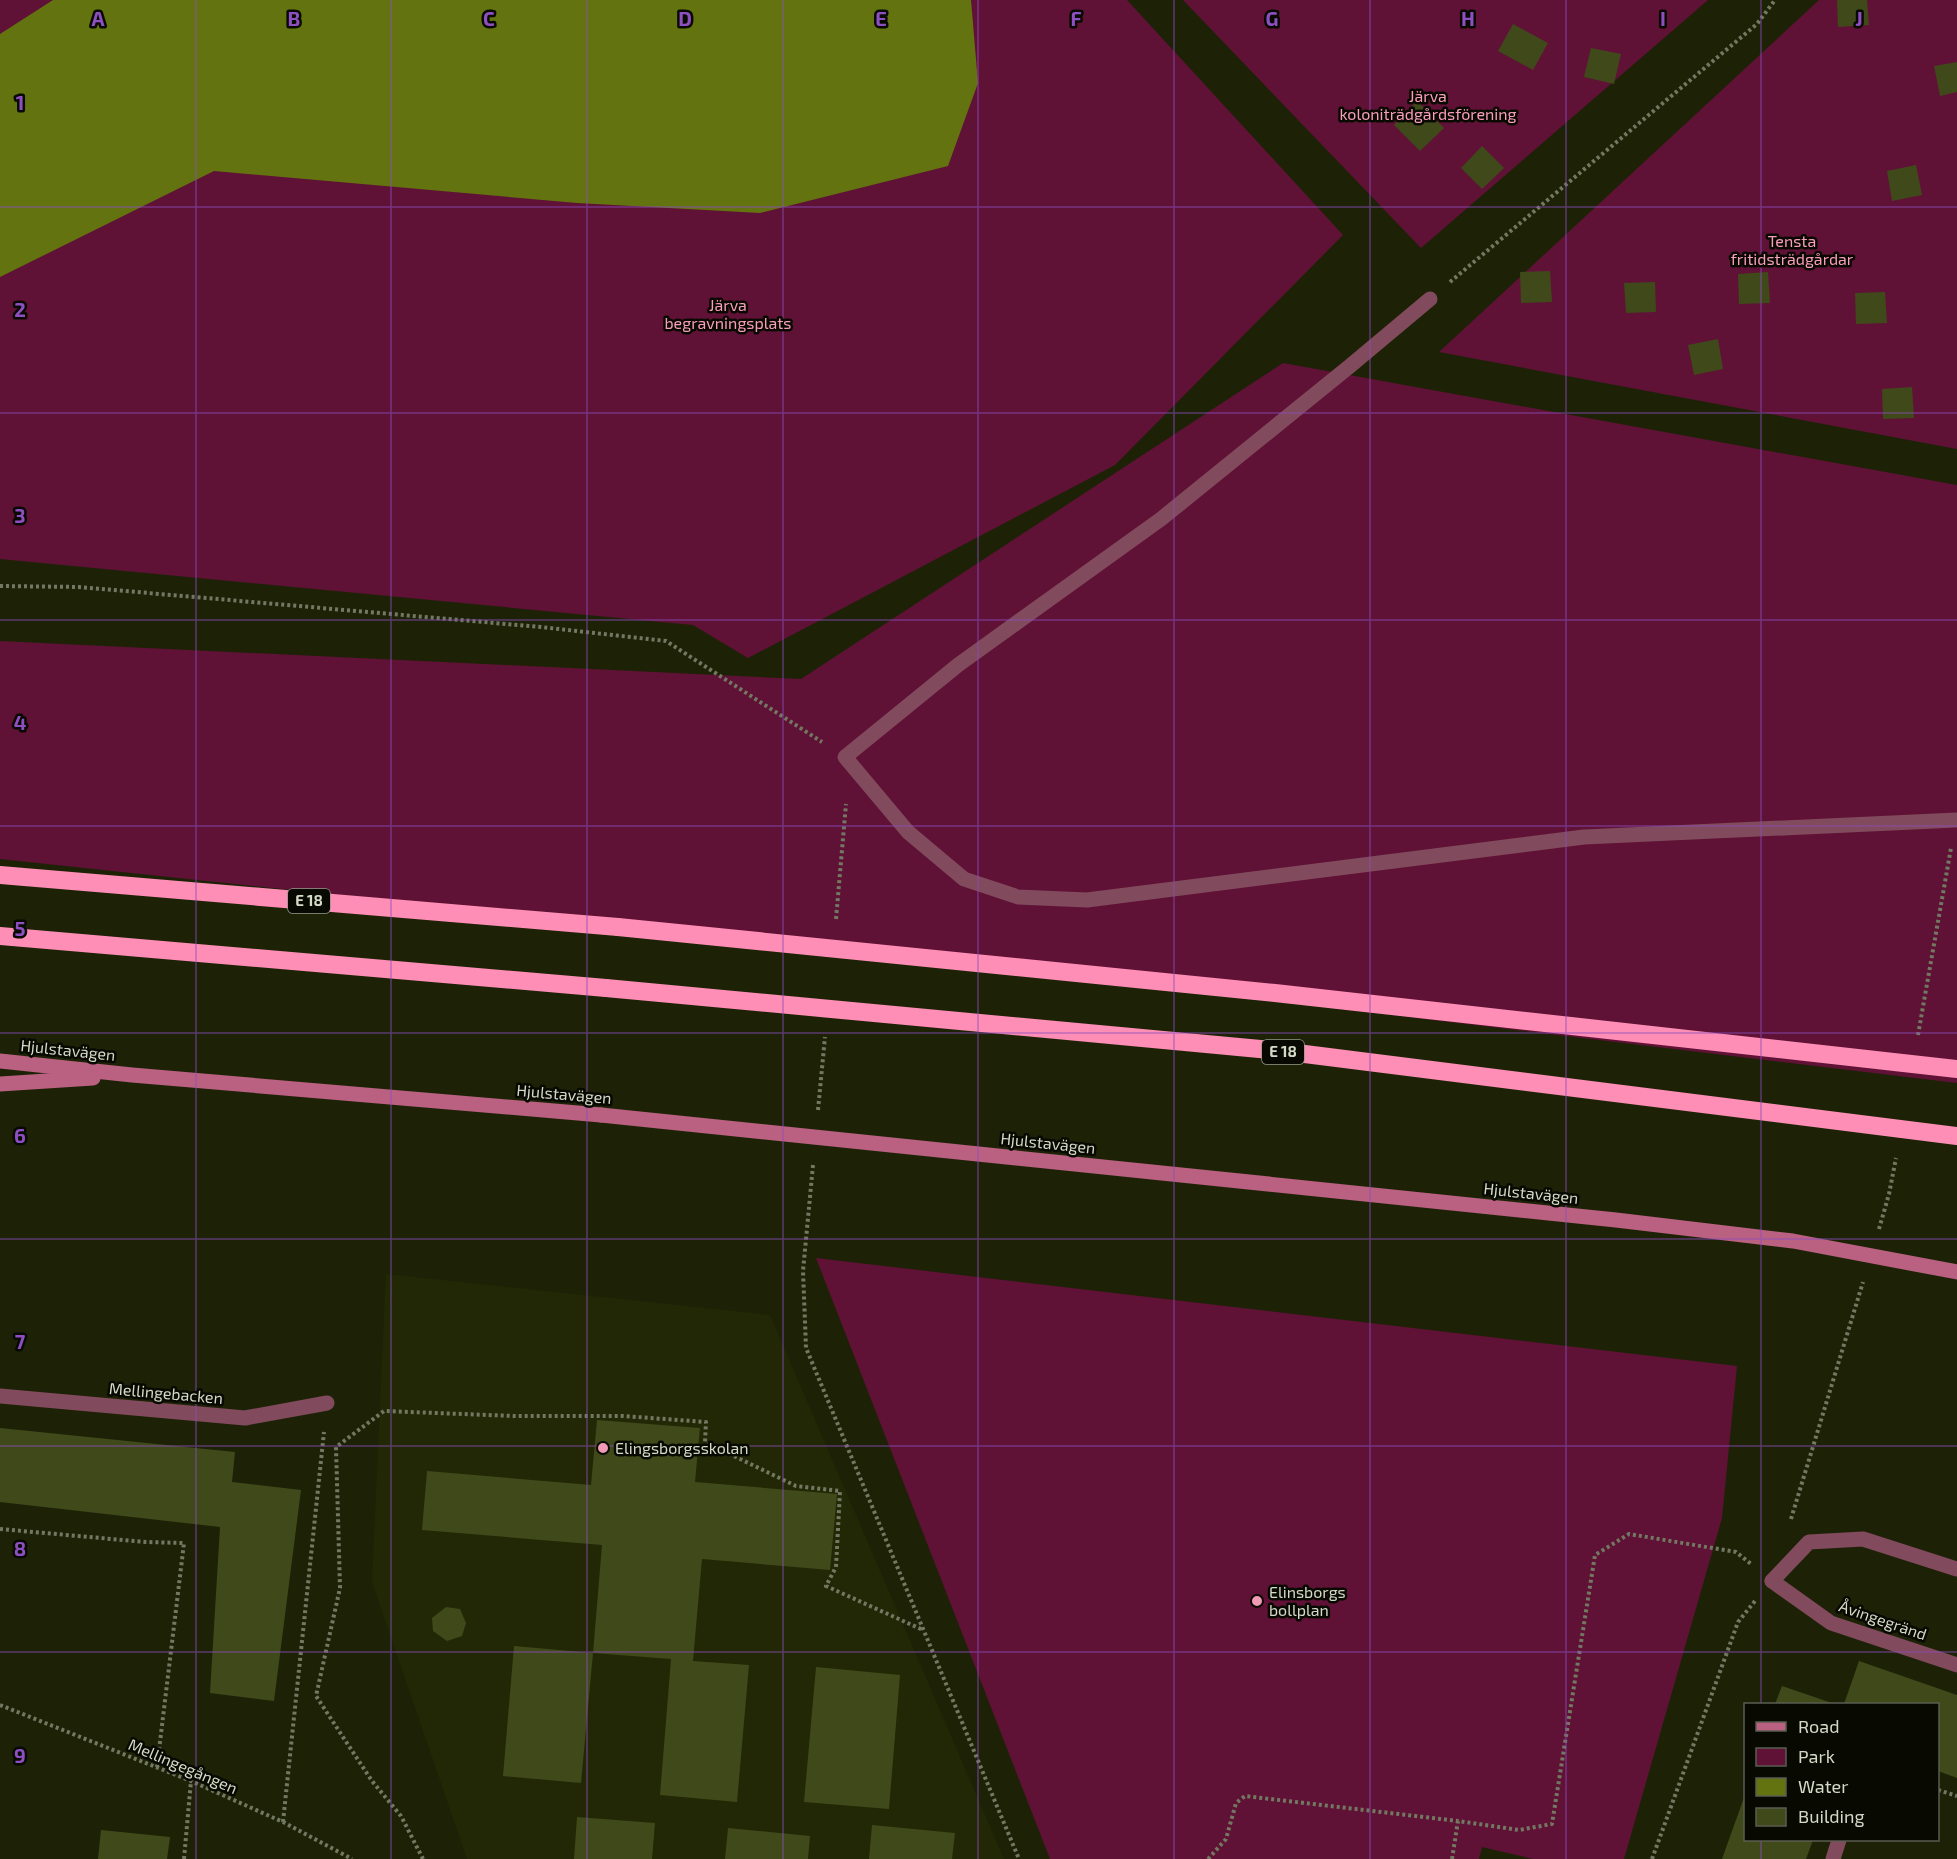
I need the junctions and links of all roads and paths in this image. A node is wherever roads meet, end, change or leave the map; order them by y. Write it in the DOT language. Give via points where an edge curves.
graph roads {
  1 [pos="1775,0"];
  2 [pos="1430,299"];
  3 [pos="0,586"];
  4 [pos="845,757"];
  5 [pos="1957,820"];
  6 [pos="0,875"];
  7 [pos="0,936"];
  8 [pos="1917,1042"];
  9 [pos="0,1061"];
  10 [pos="1957,1069"];
  11 [pos="132,1075"];
  12 [pos="0,1084"];
  13 [pos="1957,1136"];
  14 [pos="1898,1147"];
  15 [pos="1876,1239"];
  16 [pos="803,1271"];
  17 [pos="1957,1272"];
  18 [pos="1865,1274"];
  19 [pos="0,1396"];
  20 [pos="327,1403"];
  21 [pos="1790,1524"];
  22 [pos="0,1529"];
  23 [pos="1957,1569"];
  24 [pos="1772,1581"];
  25 [pos="924,1630"];
  26 [pos="1957,1665"];
  27 [pos="0,1705"];
  28 [pos="157,1767"];
  29 [pos="191,1781"];
  30 [pos="1939,1790"];
  31 [pos="1957,1796"];
  32 [pos="1458,1821"];
  33 [pos="284,1822"];
  34 [pos="1838,1841"];
  35 [pos="184,1859"];
  36 [pos="352,1859"];
  37 [pos="423,1859"];
  38 [pos="1019,1859"];
  39 [pos="1208,1859"];
  40 [pos="1452,1859"];
  41 [pos="1652,1859"];
  42 [pos="1833,1859"];
  1 -- 2 [label="path" via="1757,24"];
  2 -- 4 [label="street" via="1161,519 958,665"];
  3 -- 4 [label="path" via="79,587 666,641"];
  4 -- 5 [label="street" via="908,831 964,879 1018,897 1087,900 1584,837"];
  5 -- 8 [label="path"];
  6 -- 10 [label="highway, E 18, bridge" via="618,927 1287,994"];
  7 -- 13 [label="highway, E 18, bridge" via="1281,1051"];
  9 -- 11 [label="main road, Hjulstavägen"];
  11 -- 12 [label="main road, Hjulstavägen"];
  11 -- 17 [label="main road, Hjulstavägen, bridge" via="601,1115 1628,1221 1793,1241"];
  14 -- 15 [label="path"];
  16 -- 25 [label="path" via="806,1348"];
  18 -- 21 [label="path"];
  19 -- 20 [label="street, Mellingebacken" via="245,1418"];
  20 -- 33 [label="path"];
  22 -- 28 [label="path" via="184,1543"];
  23 -- 24 [label="street" via="1863,1539 1809,1542"];
  24 -- 26 [label="street, Åvingegränd" via="1831,1623"];
  24 -- 32 [label="path" via="1736,1552 1629,1533 1595,1555 1552,1824 1519,1830"];
  24 -- 41 [label="path" via="1738,1622"];
  25 -- 37 [label="path" via="826,1586 836,1568 840,1491 796,1486 705,1442 706,1422 623,1416 384,1411 336,1447 340,1588 316,1696 401,1816"];
  25 -- 38 [label="path"];
  27 -- 28 [label="path, Mellingegången"];
  28 -- 29 [label="path, Mellingegången"];
  29 -- 33 [label="path, Mellingegången"];
  29 -- 35 [label="path"];
  30 -- 31 [label="path"];
  32 -- 39 [label="path" via="1245,1796 1236,1803 1226,1839"];
  32 -- 40 [label="path"];
  33 -- 36 [label="path, Mellingegången"];
  34 -- 42 [label="street"];
}
